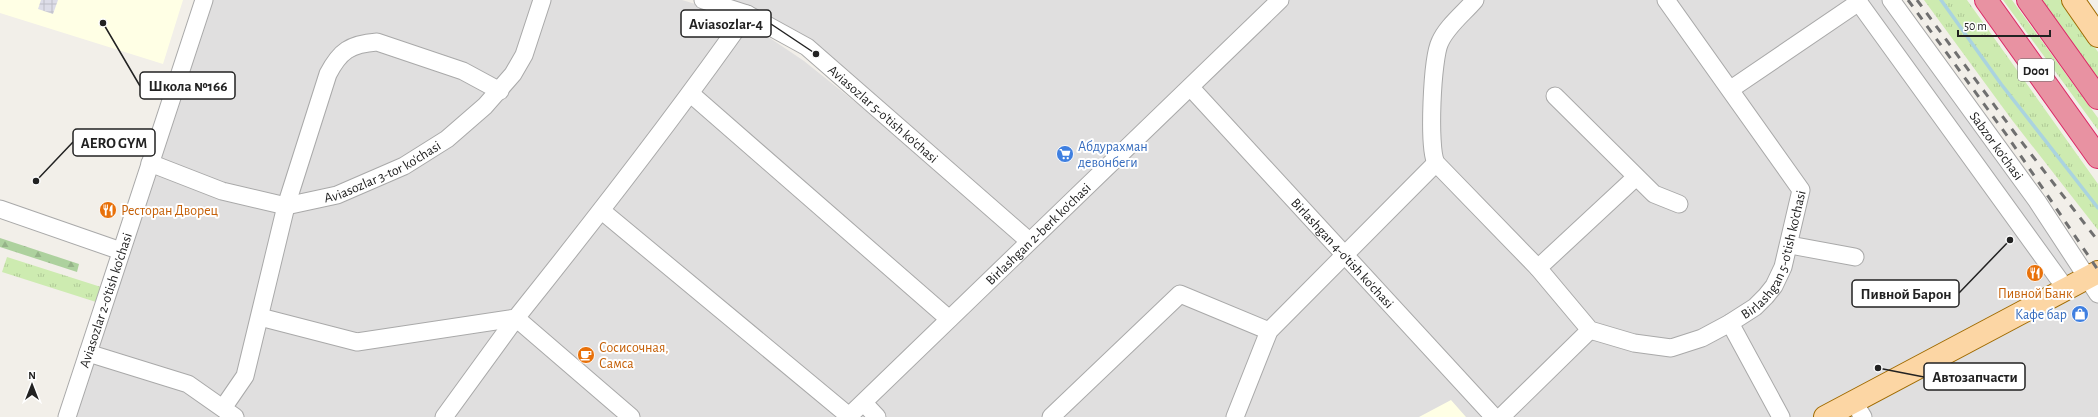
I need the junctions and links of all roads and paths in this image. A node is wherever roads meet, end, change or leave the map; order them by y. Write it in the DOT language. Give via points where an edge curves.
graph roads {
  1 [pos="204,0"];
  2 [pos="542,0"];
  3 [pos="703,0"];
  4 [pos="1280,0"];
  5 [pos="1476,0"];
  6 [pos="1666,0"];
  7 [pos="1891,0"];
  8 [pos="1986,0"];
  9 [pos="2028,0"];
  10 [pos="2073,0"];
  11 [pos="1858,1"];
  12 [pos="747,14"];
  13 [pos="2098,36"];
  14 [pos="1191,88"];
  15 [pos="1731,89"];
  16 [pos="500,91"];
  17 [pos="691,94"];
  18 [pos="1555,96"];
  19 [pos="2098,98"];
  20 [pos="2098,157"];
  21 [pos="150,163"];
  22 [pos="1436,163"];
  23 [pos="1636,177"];
  24 [pos="1679,204"];
  25 [pos="286,206"];
  26 [pos="0,209"];
  27 [pos="602,211"];
  28 [pos="1028,241"];
  29 [pos="1790,245"];
  30 [pos="122,250"];
  31 [pos="1344,254"];
  32 [pos="1855,257"];
  33 [pos="1538,268"];
  34 [pos="2094,281"];
  35 [pos="2066,288"];
  36 [pos="260,317"];
  37 [pos="516,318"];
  38 [pos="948,319"];
  39 [pos="1730,323"];
  40 [pos="1590,330"];
  41 [pos="1269,331"];
  42 [pos="88,353"];
  43 [pos="864,403"];
  44 [pos="1858,409"];
  45 [pos="229,412"];
  46 [pos="67,417"];
  47 [pos="444,417"];
  48 [pos="631,417"];
  49 [pos="849,417"];
  50 [pos="877,417"];
  51 [pos="1052,417"];
  52 [pos="1236,417"];
  53 [pos="1494,417"];
  54 [pos="1501,417"];
  55 [pos="1781,417"];
  56 [pos="1825,417"];
  1 -- 21 [label="street, Aviasozlar 2-o'tish ko'chasi"];
  2 -- 16 [label="street, Aviasozlar 3-tor ko'chasi" via="524,55"];
  3 -- 12 [label="street, Aviasozlar 5-o'tish ko'chasi"];
  4 -- 14 [label="street, Birlashgan 2-berk ko'chasi"];
  5 -- 22 [label="street" via="1443,36 1437,49 1432,147"];
  6 -- 15 [label="street, Birlashgan 5-o'tish ko'chasi"];
  7 -- 34 [label="street, Sabzor ko'chasi"];
  8 -- 20 [label="highway, D001"];
  9 -- 19 [label="highway, D001"];
  10 -- 13 [label="main road"];
  11 -- 15 [label="street"];
  11 -- 35 [label="street"];
  12 -- 17 [label="street"];
  12 -- 28 [label="street, Aviasozlar 5-o'tish ko'chasi" via="807,47"];
  14 -- 28 [label="street, Birlashgan 2-berk ko'chasi"];
  14 -- 31 [label="street, Birlashgan 4-o'tish ko'chasi"];
  15 -- 29 [label="street, Birlashgan 5-o'tish ko'chasi" via="1801,190"];
  16 -- 25 [label="street, Aviasozlar 3-tor ko'chasi" via="447,138 404,166 337,194"];
  16 -- 25 [label="street" via="463,71 376,42 362,43 348,49 336,59 328,74"];
  17 -- 27 [label="street"];
  17 -- 38 [label="street"];
  18 -- 23 [label="street"];
  21 -- 25 [label="street, Aviasozlar 3-tor ko'chasi" via="222,191"];
  21 -- 30 [label="street, Aviasozlar 2-o'tish ko'chasi"];
  22 -- 31 [label="street"];
  22 -- 33 [label="street"];
  23 -- 24 [label="street" via="1654,194"];
  23 -- 33 [label="street"];
  25 -- 36 [label="street"];
  26 -- 30 [label="street"];
  27 -- 37 [label="street"];
  27 -- 49 [label="street"];
  28 -- 38 [label="street, Birlashgan 2-berk ko'chasi"];
  29 -- 32 [label="street"];
  29 -- 39 [label="street, Birlashgan 5-o'tish ko'chasi" via="1774,286 1755,307"];
  30 -- 42 [label="street, Aviasozlar 2-o'tish ko'chasi"];
  31 -- 41 [label="street"];
  31 -- 53 [label="street, Birlashgan 4-o'tish ko'chasi"];
  33 -- 40 [label="street"];
  34 -- 35 [label="main road"];
  35 -- 44 [label="main road"];
  36 -- 37 [label="street" via="357,342"];
  36 -- 45 [label="street" via="245,376"];
  37 -- 47 [label="street"];
  37 -- 48 [label="street"];
  38 -- 43 [label="street, Birlashgan 2-berk ko'chasi"];
  39 -- 40 [label="street, Birlashgan 5-o'tish ko'chasi" via="1702,338 1671,348 1634,343"];
  39 -- 55 [label="street"];
  40 -- 54 [label="street"];
  41 -- 51 [label="street" via="1180,294"];
  41 -- 52 [label="street"];
  42 -- 45 [label="street" via="188,384"];
  42 -- 46 [label="street, Aviasozlar 2-o'tish ko'chasi"];
  43 -- 49 [label="street, Birlashgan 2-berk ko'chasi"];
  43 -- 50 [label="street"];
  44 -- 56 [label="main road"];
}
